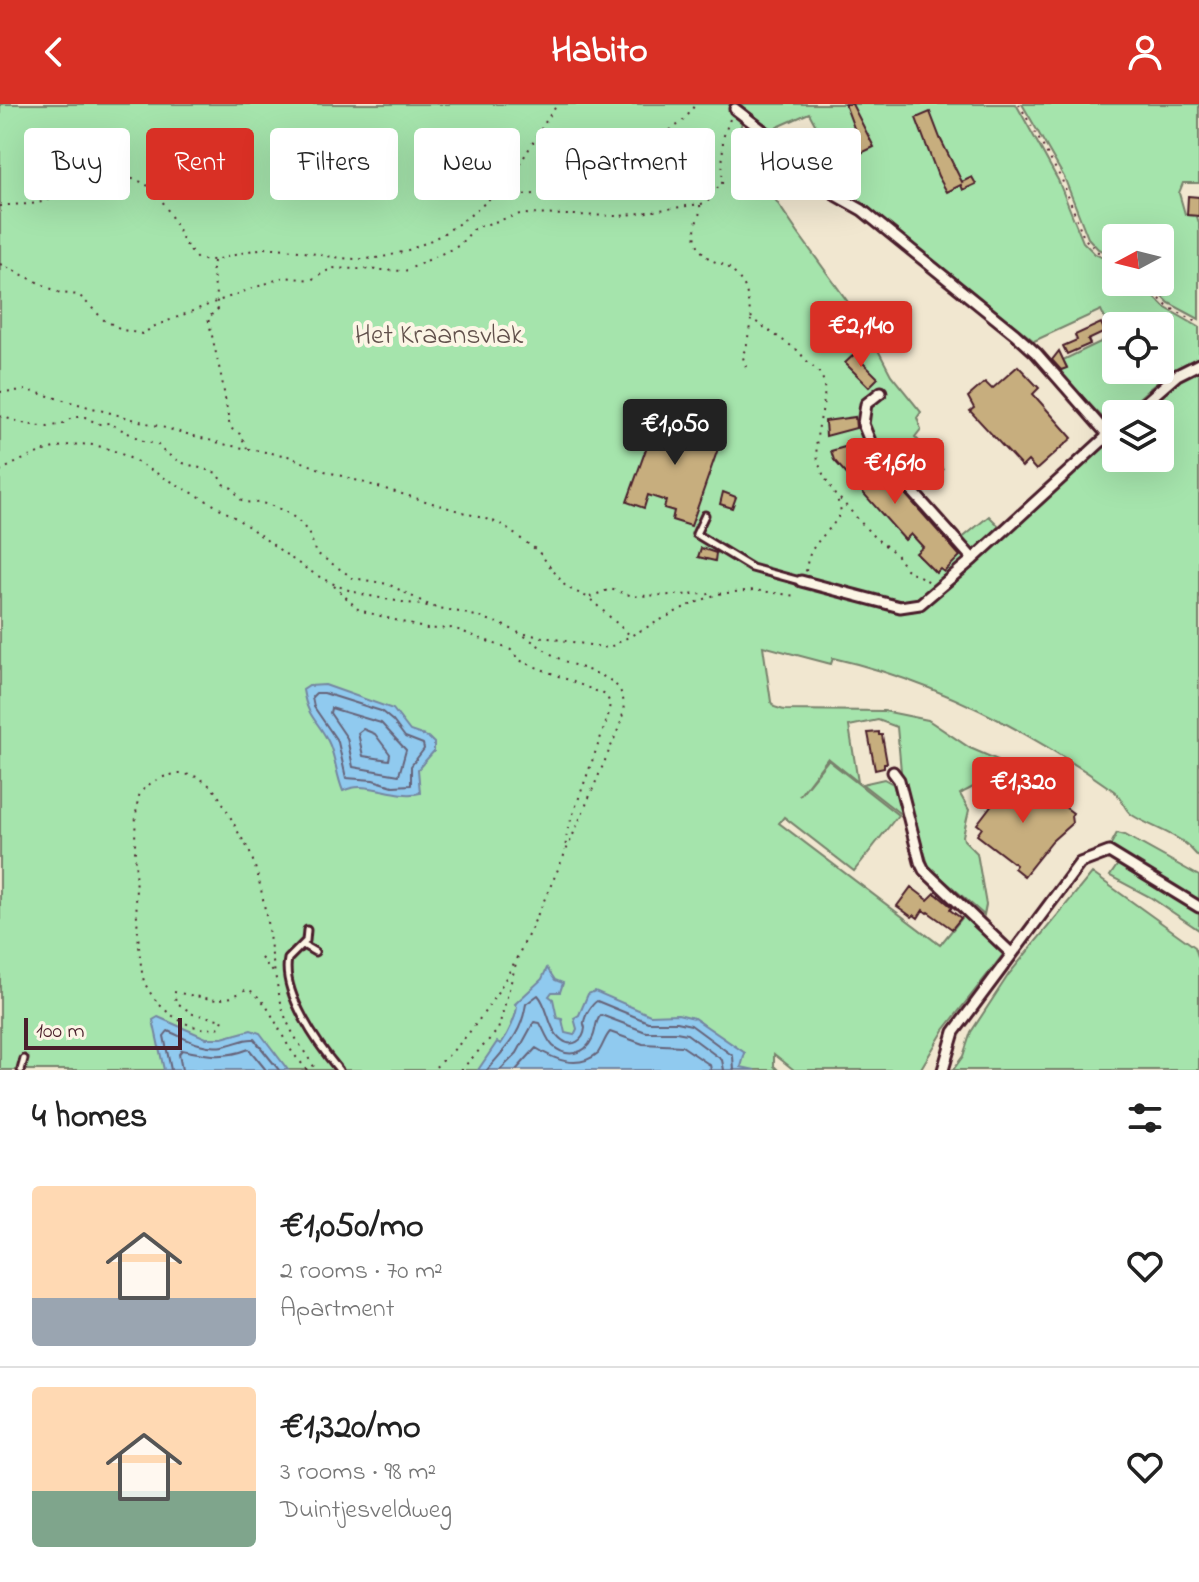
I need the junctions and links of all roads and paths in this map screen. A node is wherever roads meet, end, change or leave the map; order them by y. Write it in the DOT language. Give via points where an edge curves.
graph roads {
  1 [pos="558,104"];
  2 [pos="695,104"];
  3 [pos="1019,104"];
  4 [pos="733,113"];
  5 [pos="520,162"];
  6 [pos="520,195"];
  7 [pos="488,200"];
  8 [pos="700,205"];
  9 [pos="0,206"];
  10 [pos="1102,254"];
  11 [pos="214,259"];
  12 [pos="0,264"];
  13 [pos="1157,296"];
  14 [pos="218,301"];
  15 [pos="752,317"];
  16 [pos="1199,323"];
  17 [pos="1199,364"];
  18 [pos="746,367"];
  19 [pos="0,392"];
  20 [pos="881,392"];
  21 [pos="1148,400"];
  22 [pos="0,416"];
  23 [pos="1102,422"];
  24 [pos="1102,441"];
  25 [pos="247,449"];
  26 [pos="0,471"];
  27 [pos="838,498"];
  28 [pos="705,515"];
  29 [pos="973,559"];
  30 [pos="804,578"];
  31 [pos="935,584"];
  32 [pos="333,585"];
  33 [pos="717,594"];
  34 [pos="796,596"];
  35 [pos="589,598"];
  36 [pos="432,606"];
  37 [pos="522,634"];
  38 [pos="632,637"];
  39 [pos="893,772"];
  40 [pos="565,852"];
  41 [pos="1199,907"];
  42 [pos="307,930"];
  43 [pos="301,945"];
  44 [pos="520,950"];
  45 [pos="315,952"];
  46 [pos="1012,954"];
  47 [pos="24,1059"];
  48 [pos="21,1070"];
  49 [pos="307,1070"];
  50 [pos="316,1070"];
  51 [pos="339,1070"];
  52 [pos="432,1070"];
  53 [pos="461,1070"];
  54 [pos="943,1070"];
  1 -- 5 [label="path"];
  2 -- 6 [label="path" via="677,128 652,142 632,169 589,188"];
  3 -- 10 [label="path" via="1062,180 1084,238"];
  4 -- 8 [label="path" via="723,138 722,186"];
  4 -- 23 [label="street" via="805,163 837,196 862,210 1015,334"];
  7 -- 11 [label="path" via="418,248 383,258 339,259 262,247"];
  8 -- 14 [label="path" via="620,216 520,214 475,228 458,246 405,271 332,268 311,280 284,277"];
  8 -- 15 [label="path" via="695,235 701,249 743,281"];
  9 -- 11 [label="path" via="37,203 109,178 125,178 152,189 197,259"];
  11 -- 14 [label="path"];
  12 -- 14 [label="path" via="60,293 79,295 104,320 142,334"];
  13 -- 16 [label="path"];
  14 -- 25 [label="path" via="218,309 208,318 230,428"];
  15 -- 18 [label="path" via="742,354"];
  15 -- 27 [label="path" via="800,352 821,377 817,460"];
  17 -- 21 [label="street"];
  19 -- 25 [label="path" via="40,392"];
  20 -- 29 [label="street" via="866,404 864,414 872,446"];
  22 -- 36 [label="path" via="48,427 85,417 157,444 183,463 217,473 243,502 266,503 291,514 312,538 315,552 353,578 388,584"];
  24 -- 29 [label="street"];
  25 -- 35 [label="path" via="288,456 499,523 538,551 566,587"];
  26 -- 32 [label="path" via="67,444 110,450 195,493"];
  27 -- 30 [label="path" via="841,515 807,557"];
  27 -- 31 [label="path" via="906,569"];
  28 -- 30 [label="lane" via="696,534 752,568"];
  29 -- 30 [label="street" via="914,606 900,607"];
  32 -- 36 [label="path"];
  32 -- 40 [label="path" via="359,610 427,629 453,628 606,695 610,710 567,831"];
  33 -- 34 [label="path" via="754,590"];
  33 -- 35 [label="path" via="633,596 610,589"];
  33 -- 38 [label="path"];
  35 -- 38 [label="path"];
  36 -- 37 [label="path"];
  37 -- 38 [label="path" via="608,648"];
  37 -- 40 [label="path" via="551,655 609,680 625,700 620,725"];
  39 -- 46 [label="street" via="924,870"];
  40 -- 44 [label="path"];
  41 -- 46 [label="street" via="1109,852 1080,863"];
  42 -- 43 [label="lane"];
  43 -- 45 [label="lane"];
  43 -- 51 [label="lane" via="288,959 288,976 309,1027"];
  44 -- 52 [label="path" via="482,1016"];
  44 -- 53 [label="path" via="498,1030"];
  46 -- 54 [label="street" via="954,1032"];
  47 -- 48 [label="lane"];
  49 -- 50 [label="path" via="253,992 247,989 216,1000 174,992 176,1002 193,1014 223,1020 213,1028 189,1024 163,1010 143,979 135,808 139,794 158,780 180,774 204,782 217,792 247,845 263,900 282,1010"];
}
